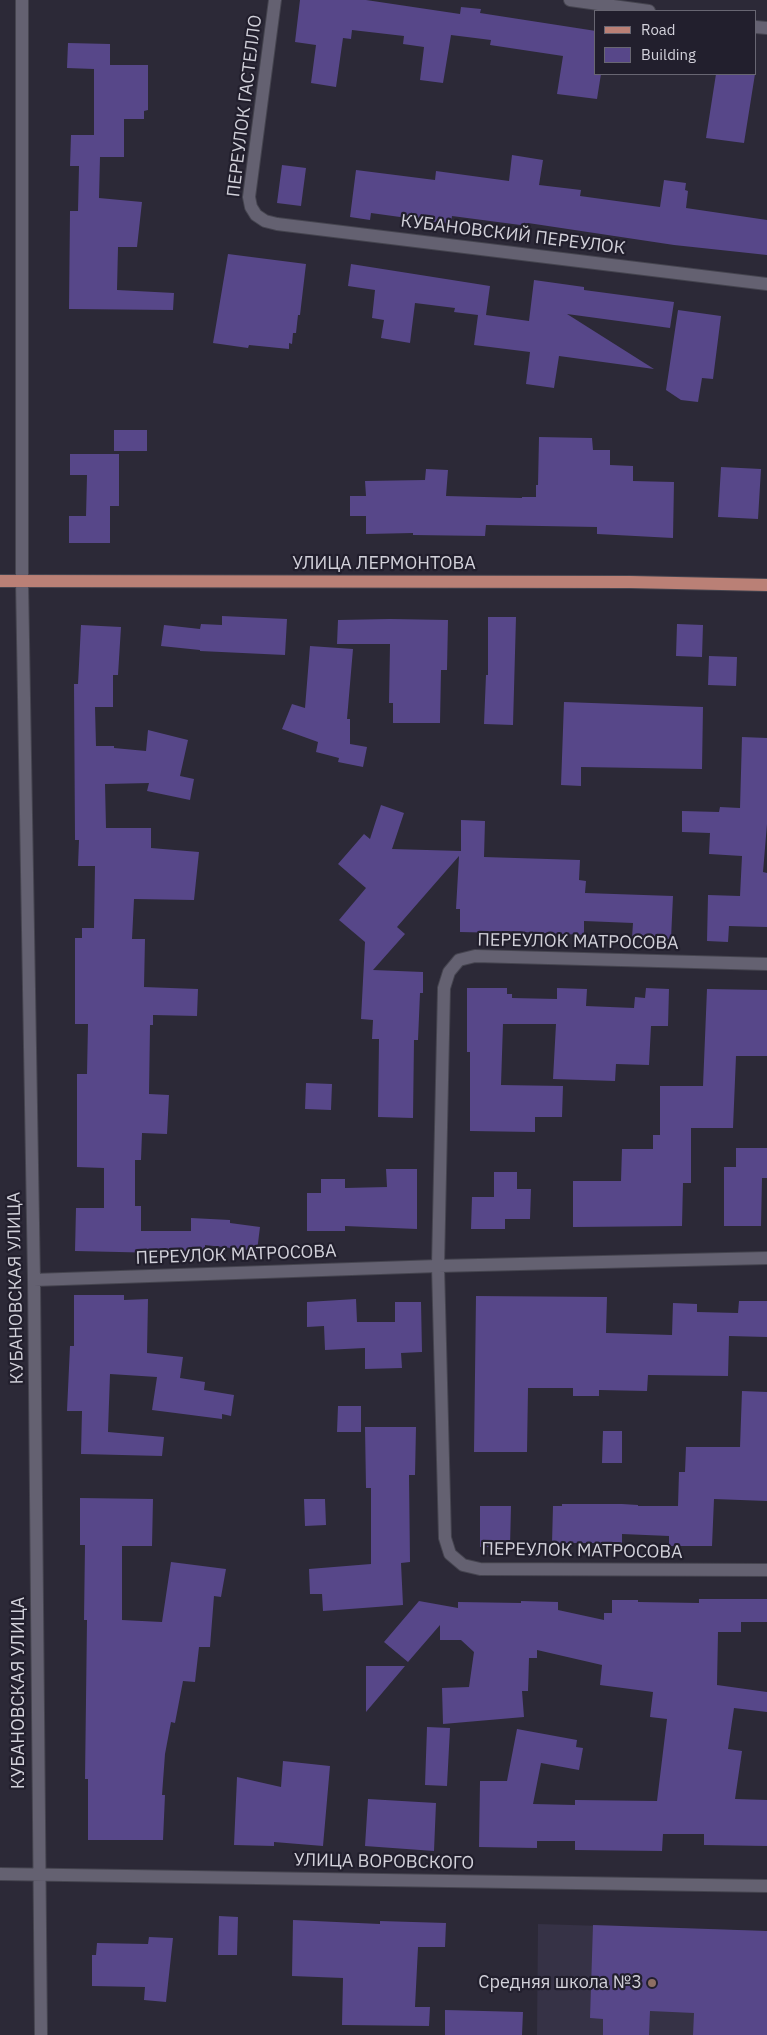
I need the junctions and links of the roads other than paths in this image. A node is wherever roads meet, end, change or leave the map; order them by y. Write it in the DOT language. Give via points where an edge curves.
graph roads {
  1 [pos="22,0"];
  2 [pos="276,0"];
  3 [pos="570,0"];
  4 [pos="642,10"];
  5 [pos="256,215"];
  6 [pos="767,284"];
  7 [pos="0,581"];
  8 [pos="22,581"];
  9 [pos="767,585"];
  10 [pos="767,964"];
  11 [pos="767,1258"];
  12 [pos="438,1266"];
  13 [pos="34,1280"];
  14 [pos="767,1570"];
  15 [pos="0,1874"];
  16 [pos="38,1874"];
  17 [pos="767,1886"];
  18 [pos="41,2035"];
  1 -- 8 [label="street, КУБАНОВСКАЯ УЛИЦА"];
  2 -- 5 [label="street, ПЕРЕУЛОК ГАСТЕЛЛО" via="249,197"];
  3 -- 4 [label="street"];
  5 -- 6 [label="street, КУБАНОВСКИЙ ПЕРЕУЛОК" via="276,224"];
  7 -- 8 [label="main road, УЛИЦА ЛЕРМОНТОВА"];
  8 -- 9 [label="main road, УЛИЦА ЛЕРМОНТОВА"];
  8 -- 13 [label="street, КУБАНОВСКАЯ УЛИЦА"];
  10 -- 12 [label="street, ПЕРЕУЛОК МАТРОСОВА" via="475,956 459,960 449,972 444,988"];
  11 -- 12 [label="street, ПЕРЕУЛОК МАТРОСОВА"];
  12 -- 13 [label="street, ПЕРЕУЛОК МАТРОСОВА"];
  12 -- 14 [label="street, ПЕРЕУЛОК МАТРОСОВА" via="445,1538 450,1554 463,1564 480,1569"];
  13 -- 16 [label="street, КУБАНОВСКАЯ УЛИЦА"];
  15 -- 16 [label="street, УЛИЦА ВОРОВСКОГО"];
  16 -- 17 [label="street, УЛИЦА ВОРОВСКОГО"];
  16 -- 18 [label="street, КУБАНОВСКАЯ УЛИЦА"];
}
